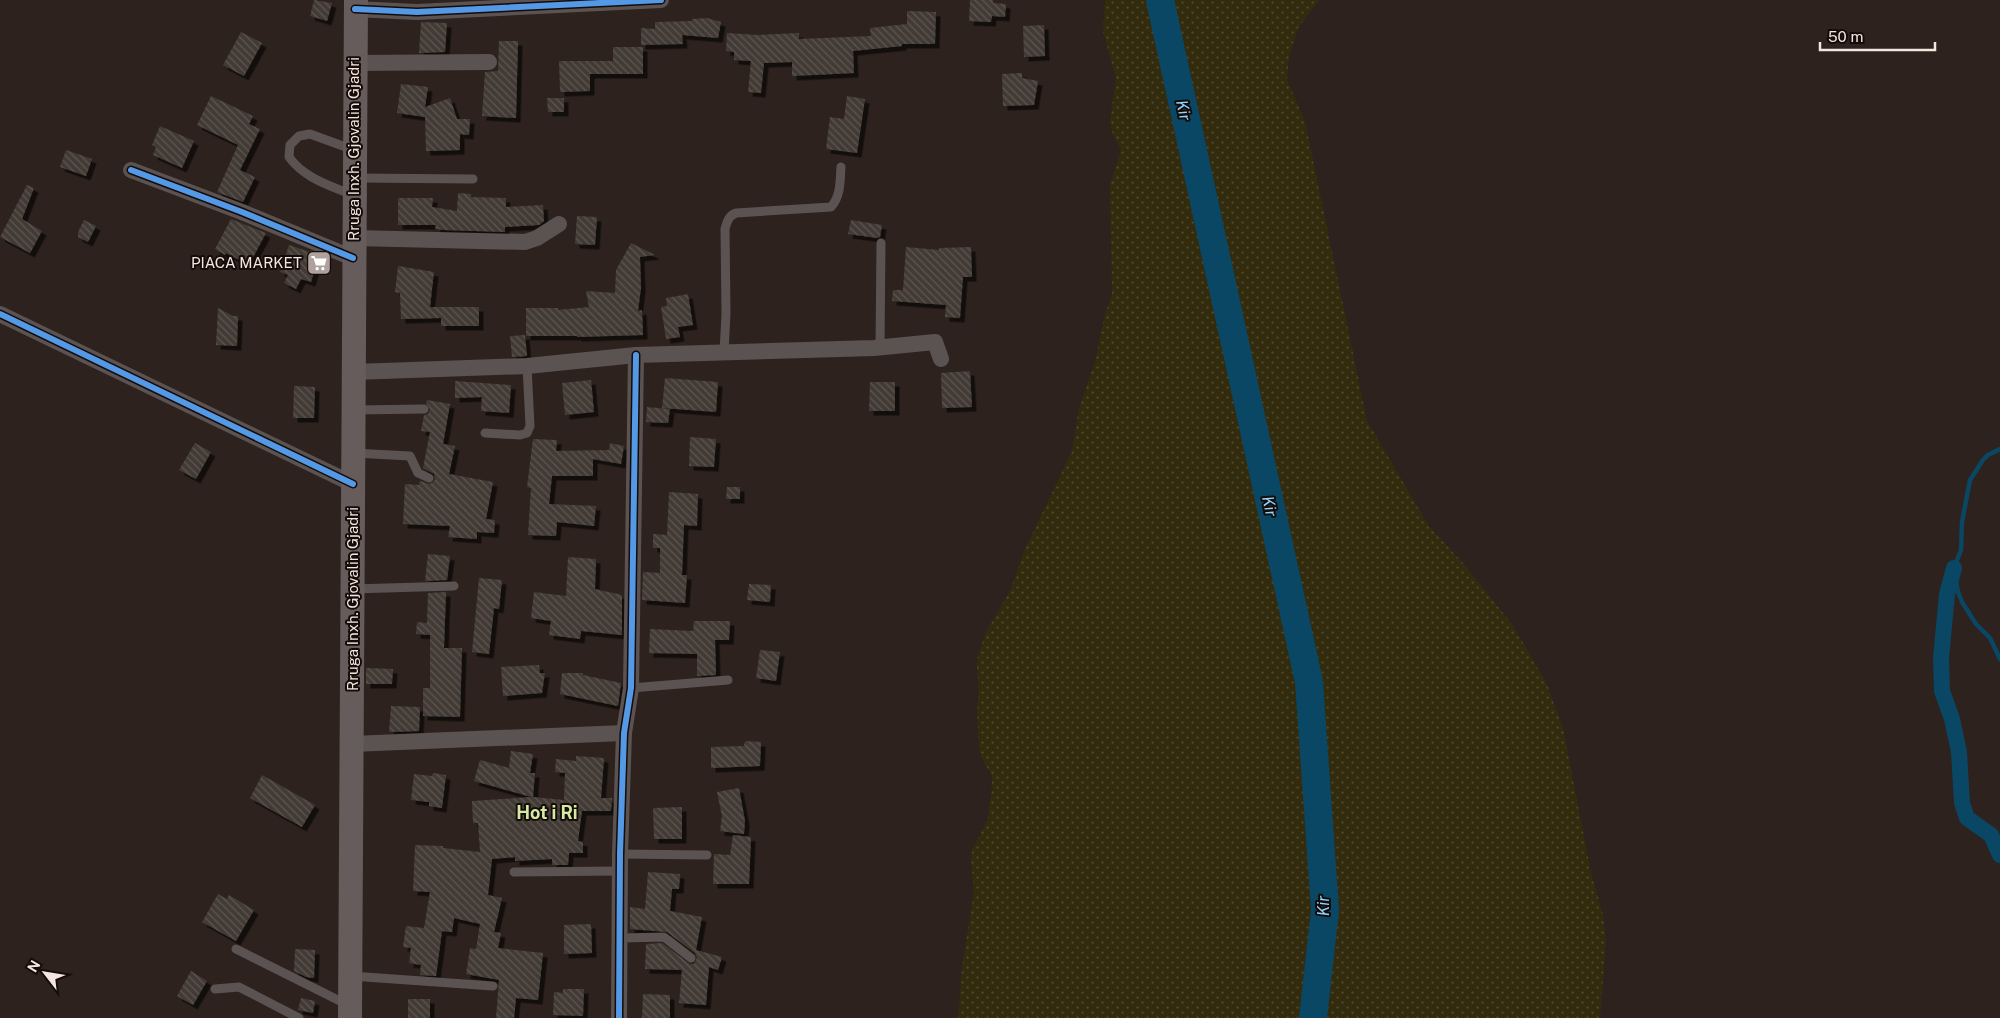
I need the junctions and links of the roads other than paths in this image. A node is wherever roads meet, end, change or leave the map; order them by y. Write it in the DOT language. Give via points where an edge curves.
graph roads {
  1 [pos="661,0"];
  2 [pos="356,5"];
  3 [pos="489,62"];
  4 [pos="355,63"];
  5 [pos="355,150"];
  6 [pos="841,166"];
  7 [pos="131,170"];
  8 [pos="473,179"];
  9 [pos="355,187"];
  10 [pos="559,224"];
  11 [pos="881,243"];
  12 [pos="354,248"];
  13 [pos="0,314"];
  14 [pos="880,347"];
  15 [pos="724,352"];
  16 [pos="636,355"];
  17 [pos="941,359"];
  18 [pos="527,366"];
  19 [pos="354,372"];
  20 [pos="424,409"];
  21 [pos="353,410"];
  22 [pos="485,433"];
  23 [pos="353,453"];
  24 [pos="429,478"];
  25 [pos="353,484"];
  26 [pos="454,586"];
  27 [pos="352,589"];
  28 [pos="728,680"];
  29 [pos="631,688"];
  30 [pos="624,733"];
  31 [pos="352,744"];
  32 [pos="620,854"];
  33 [pos="708,855"];
  34 [pos="620,871"];
  35 [pos="514,872"];
  36 [pos="620,938"];
  37 [pos="236,949"];
  38 [pos="691,958"];
  39 [pos="351,976"];
  40 [pos="493,986"];
  41 [pos="215,989"];
  42 [pos="350,1012"];
  43 [pos="299,1018"];
  44 [pos="619,1018"];
  1 -- 2 [label="street" via="416,12"];
  2 -- 4 [label="main road, Rruga Inxh. Gjovalin Gjadri"];
  3 -- 4 [label="street"];
  4 -- 5 [label="main road, Rruga Inxh. Gjovalin Gjadri"];
  5 -- 9 [label="main road, Rruga Inxh. Gjovalin Gjadri"];
  5 -- 9 [label="lane" via="310,134 300,136 290,145 289,157 310,176"];
  6 -- 15 [label="lane" via="839,193 831,207 736,213 727,220"];
  7 -- 12 [label="street" via="242,212"];
  8 -- 9 [label="lane"];
  9 -- 12 [label="main road, Rruga Inxh. Gjovalin Gjadri"];
  10 -- 12 [label="street" via="525,242"];
  11 -- 14 [label="lane"];
  12 -- 19 [label="main road, Rruga Inxh. Gjovalin Gjadri"];
  13 -- 25 [label="street"];
  14 -- 15 [label="street"];
  14 -- 17 [label="street" via="935,342"];
  15 -- 16 [label="street"];
  16 -- 18 [label="street"];
  16 -- 29 [label="street"];
  18 -- 19 [label="street"];
  18 -- 22 [label="lane" via="530,426 527,433"];
  19 -- 21 [label="main road, Rruga Inxh. Gjovalin Gjadri"];
  20 -- 21 [label="lane"];
  21 -- 23 [label="main road, Rruga Inxh. Gjovalin Gjadri"];
  23 -- 24 [label="lane" via="410,456 418,473"];
  23 -- 25 [label="main road, Rruga Inxh. Gjovalin Gjadri"];
  25 -- 27 [label="main road, Rruga Inxh. Gjovalin Gjadri"];
  26 -- 27 [label="lane"];
  27 -- 31 [label="main road, Rruga Inxh. Gjovalin Gjadri"];
  28 -- 29 [label="lane"];
  29 -- 30 [label="street"];
  30 -- 31 [label="street"];
  30 -- 32 [label="street"];
  31 -- 39 [label="main road, Rruga Inxh. Gjovalin Gjadri"];
  32 -- 33 [label="lane"];
  32 -- 34 [label="street"];
  34 -- 35 [label="lane"];
  34 -- 36 [label="street"];
  36 -- 38 [label="lane" via="664,937"];
  36 -- 44 [label="street"];
  37 -- 42 [label="lane"];
  39 -- 40 [label="lane"];
  39 -- 42 [label="main road, Rruga Inxh. Gjovalin Gjadri"];
  41 -- 43 [label="lane" via="239,986"];
}
